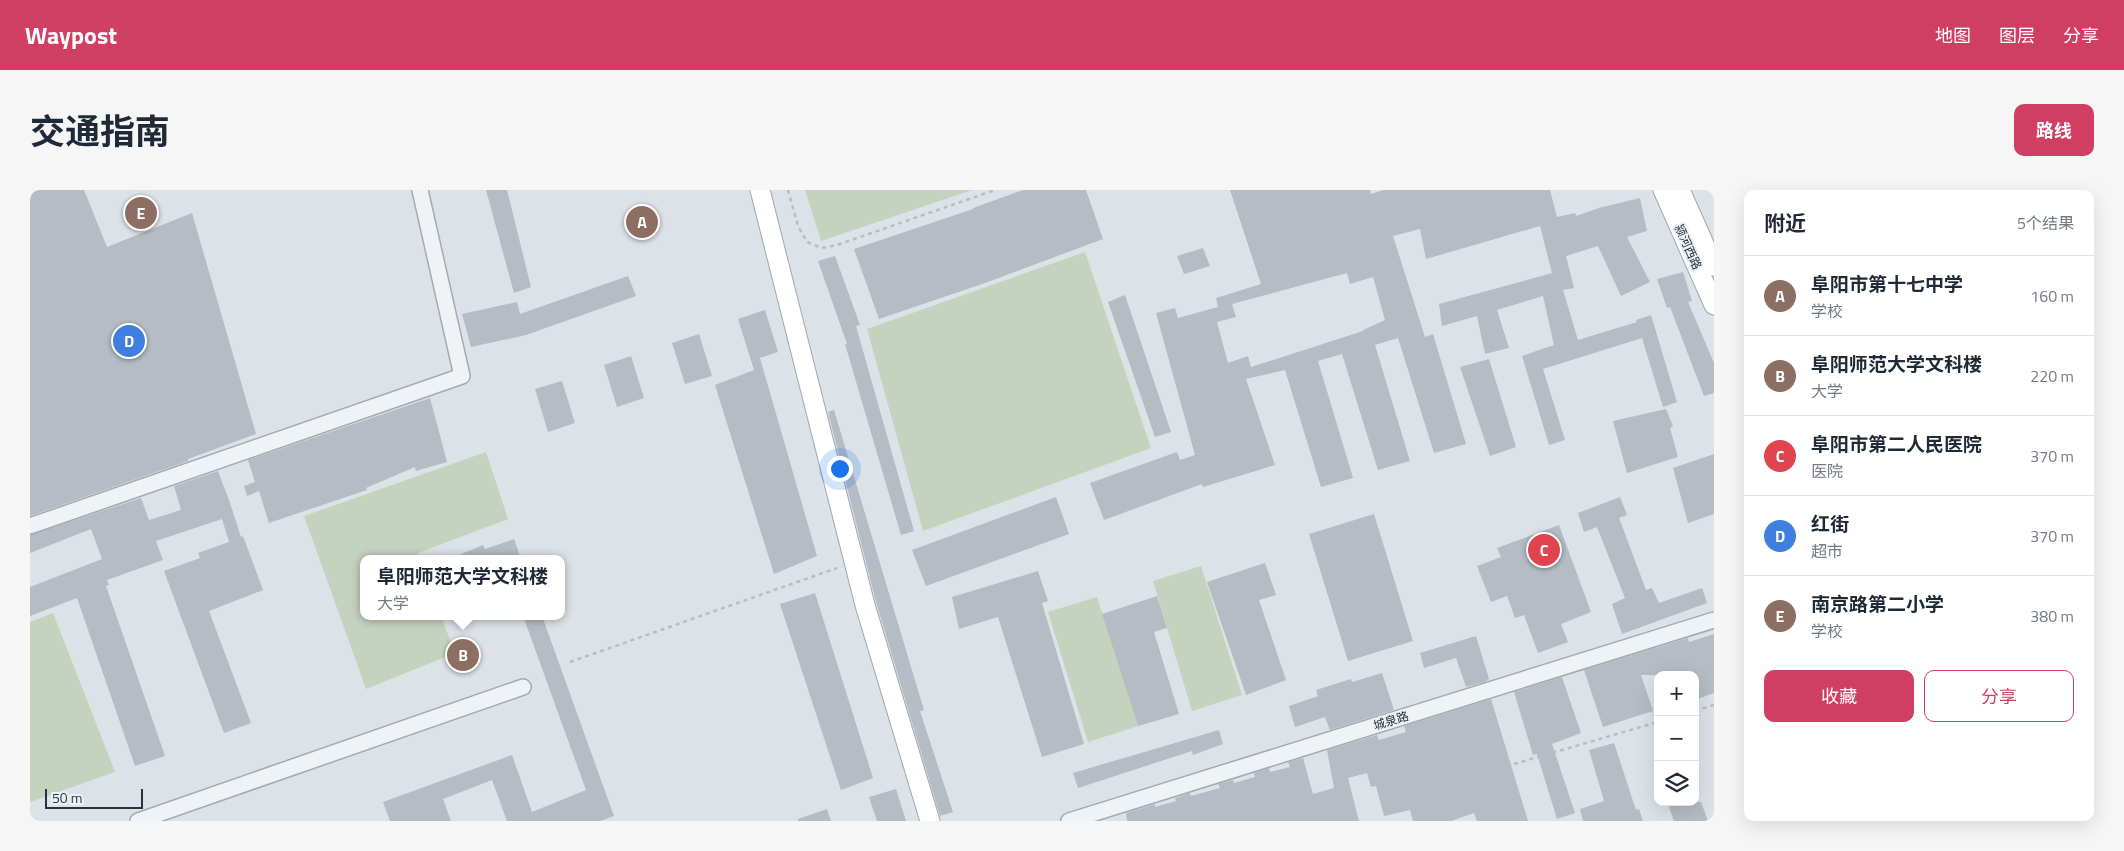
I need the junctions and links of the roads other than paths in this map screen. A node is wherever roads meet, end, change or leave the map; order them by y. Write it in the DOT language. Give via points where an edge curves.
graph roads {
  1 [pos="420,190"];
  2 [pos="760,190"];
  3 [pos="1663,190"];
  4 [pos="1680,190"];
  5 [pos="1714,266"];
  6 [pos="1714,305"];
  7 [pos="30,526"];
  8 [pos="1714,620"];
  9 [pos="523,687"];
  10 [pos="138,821"];
  11 [pos="930,821"];
  12 [pos="1069,821"];
  1 -- 7 [label="street" via="462,376"];
  2 -- 11 [label="main road" via="865,604"];
  3 -- 6 [label="main road, 颍河西路"];
  4 -- 5 [label="main road, 颍河西路"];
  8 -- 12 [label="street, 城泉路"];
  9 -- 10 [label="street"];
}
